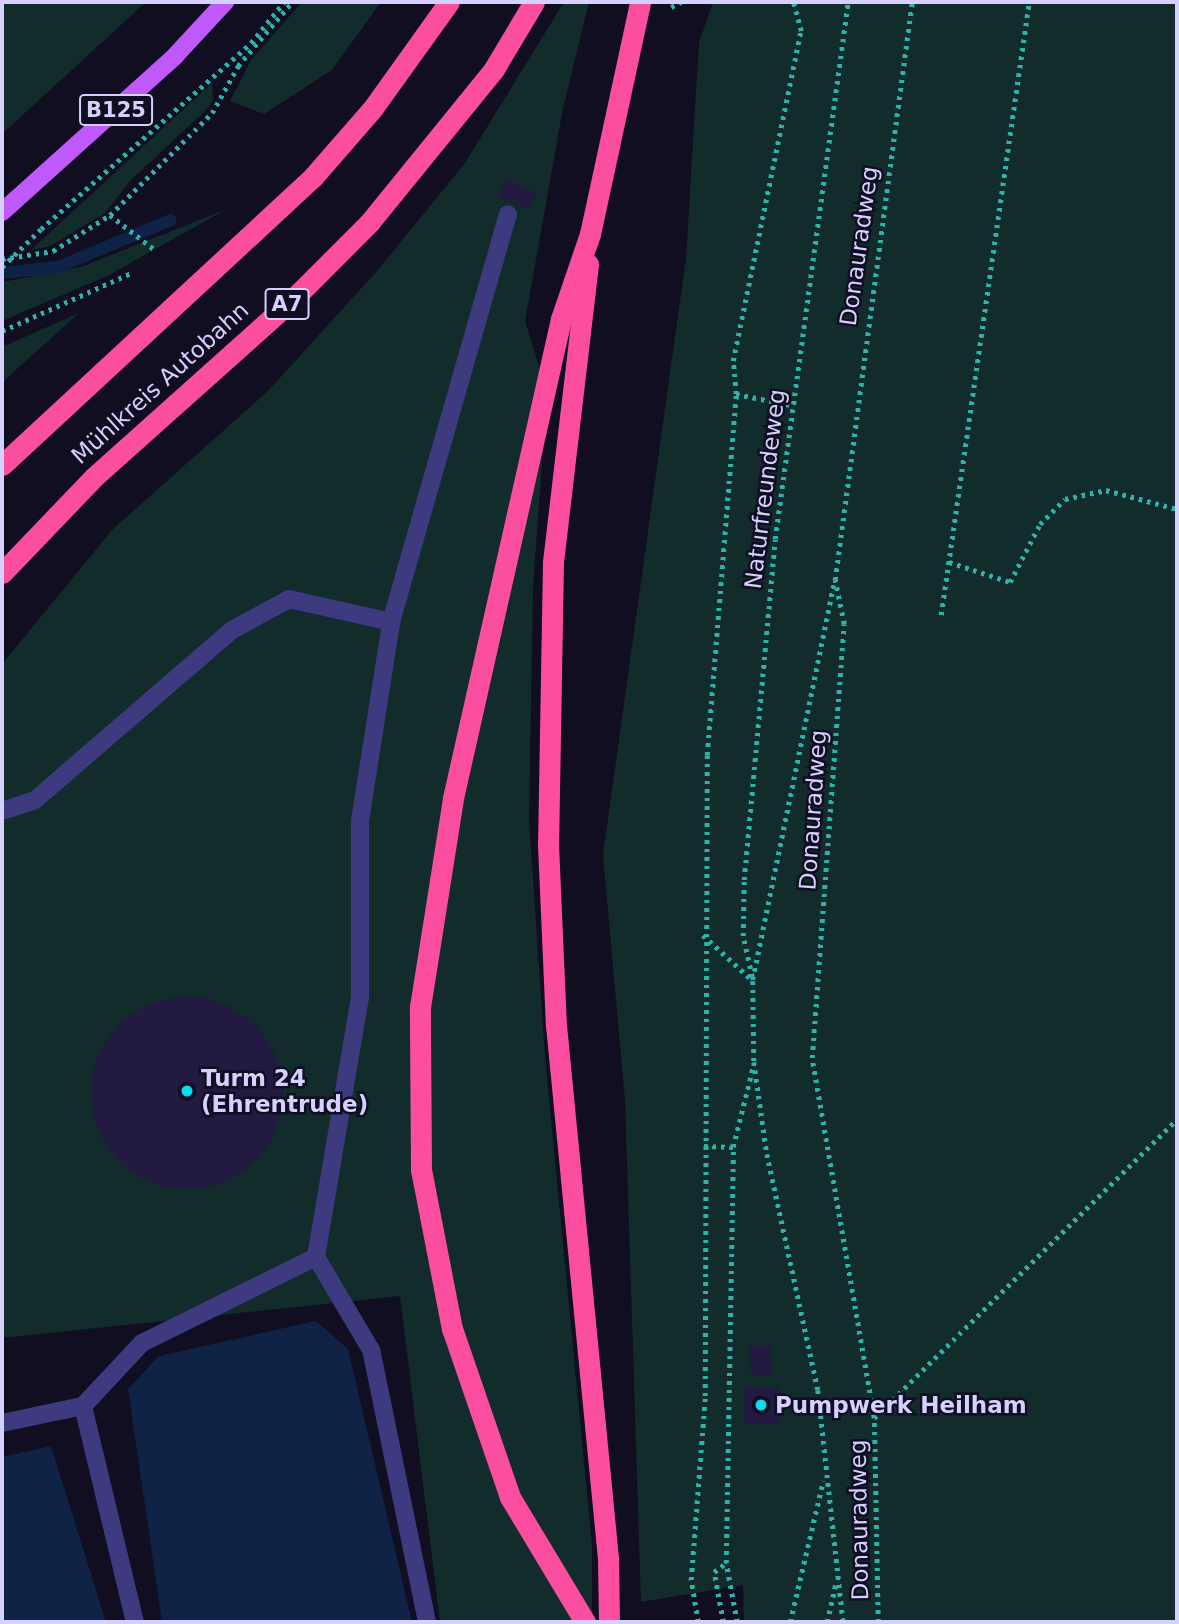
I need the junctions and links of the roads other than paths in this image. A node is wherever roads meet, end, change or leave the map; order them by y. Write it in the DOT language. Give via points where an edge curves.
graph roads {
  1 [pos="225,2"];
  2 [pos="449,2"];
  3 [pos="534,2"];
  4 [pos="640,2"];
  5 [pos="2,212"];
  6 [pos="508,214"];
  7 [pos="590,234"];
  8 [pos="2,465"];
  9 [pos="2,573"];
  10 [pos="391,622"];
  11 [pos="2,811"];
  12 [pos="316,1257"];
  13 [pos="83,1406"];
  14 [pos="2,1423"];
  15 [pos="135,1622"];
  16 [pos="426,1622"];
  17 [pos="585,1622"];
  18 [pos="609,1622"];
  1 -- 5 [label="main road, B125" via="165,65"];
  2 -- 8 [label="highway, Mühlkreis Autobahn" via="373,108 313,177"];
  3 -- 9 [label="highway, Mühlkreis Autobahn / A7" via="441,139 360,233 94,477"];
  4 -- 7 [label="highway"];
  6 -- 10 [label="lane"];
  7 -- 17 [label="highway" via="561,319 453,798 420,1007 421,1170 452,1329 510,1497"];
  7 -- 18 [label="highway" via="584,322 553,562 548,845 556,1025 608,1558"];
  10 -- 11 [label="lane" via="289,599 232,630 35,800"];
  10 -- 12 [label="lane" via="360,821 360,998"];
  12 -- 13 [label="lane" via="142,1343"];
  12 -- 16 [label="lane" via="371,1350"];
  13 -- 14 [label="lane"];
  13 -- 15 [label="lane"];
}
